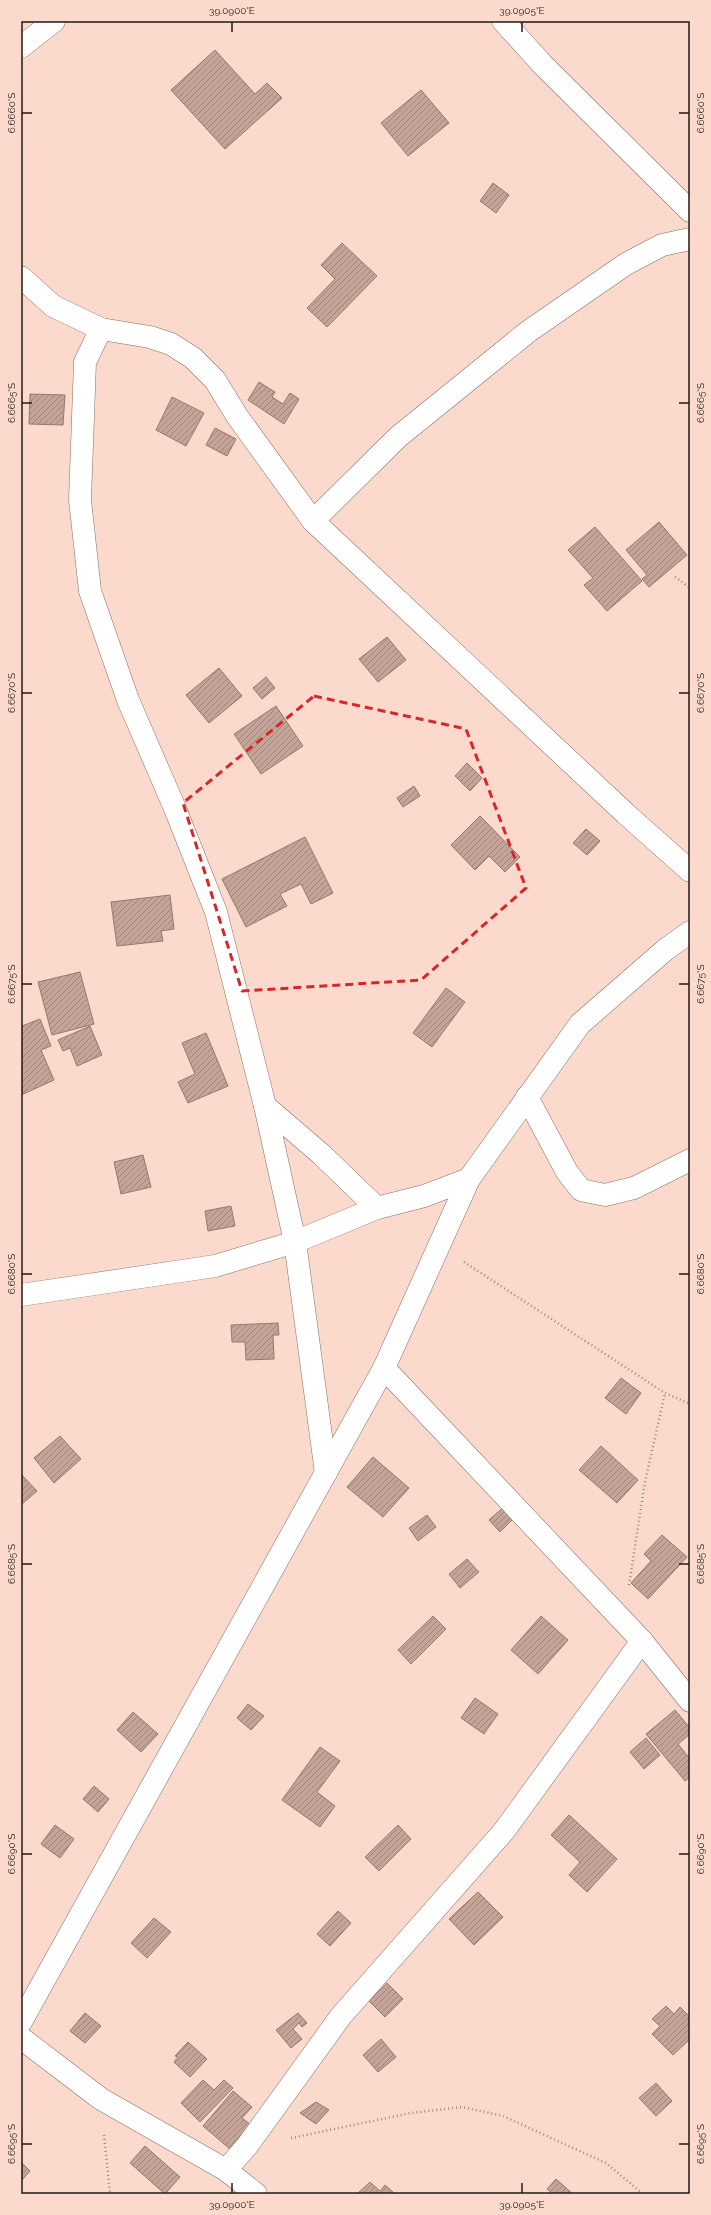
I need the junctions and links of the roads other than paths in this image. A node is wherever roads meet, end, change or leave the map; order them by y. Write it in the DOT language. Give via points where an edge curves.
graph roads {
  1 [pos="54,21"];
  2 [pos="503,21"];
  3 [pos="21,47"];
  4 [pos="690,211"];
  5 [pos="690,239"];
  6 [pos="21,276"];
  7 [pos="101,329"];
  8 [pos="313,521"];
  9 [pos="690,871"];
  10 [pos="690,932"];
  11 [pos="528,1097"];
  12 [pos="265,1106"];
  13 [pos="690,1160"];
  14 [pos="469,1178"];
  15 [pos="377,1208"];
  16 [pos="295,1242"];
  17 [pos="21,1295"];
  18 [pos="384,1368"];
  19 [pos="326,1473"];
  20 [pos="642,1642"];
  21 [pos="690,1701"];
  22 [pos="21,2022"];
  23 [pos="21,2038"];
  24 [pos="226,2170"];
  25 [pos="256,2194"];
  1 -- 3 [label="street"];
  2 -- 4 [label="street" via="543,65"];
  5 -- 8 [label="street" via="662,245 626,264 529,331 398,437"];
  6 -- 7 [label="street" via="53,306"];
  7 -- 8 [label="street" via="150,337 171,344 193,358 215,380 237,416"];
  7 -- 12 [label="street" via="85,362 80,500 90,591 128,700 216,912"];
  8 -- 9 [label="street"];
  10 -- 11 [label="street" via="665,950 580,1024"];
  11 -- 13 [label="street" via="568,1172 581,1190 605,1195 634,1188"];
  11 -- 14 [label="street"];
  12 -- 15 [label="street" via="321,1154"];
  12 -- 16 [label="street"];
  14 -- 15 [label="street" via="424,1196"];
  14 -- 18 [label="street"];
  15 -- 16 [label="street"];
  16 -- 17 [label="street" via="215,1266"];
  16 -- 19 [label="street"];
  18 -- 19 [label="street"];
  18 -- 20 [label="street"];
  19 -- 22 [label="street"];
  20 -- 21 [label="street"];
  20 -- 24 [label="street" via="504,1831 341,2016 247,2146"];
  23 -- 24 [label="street" via="101,2099"];
  24 -- 25 [label="street"];
}
